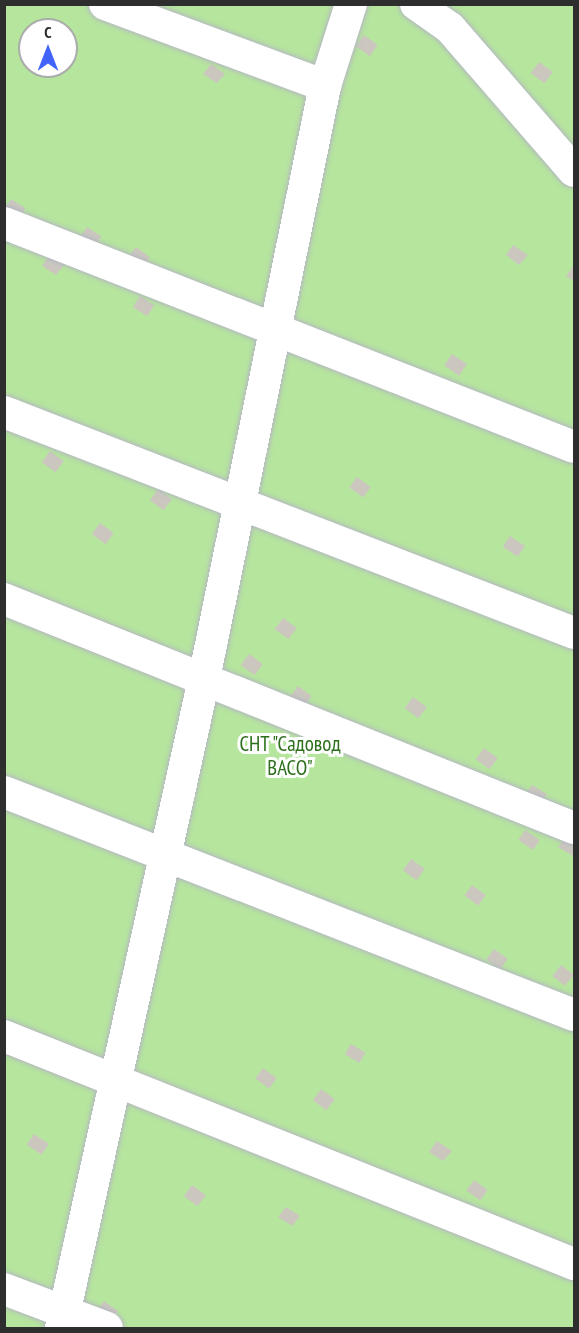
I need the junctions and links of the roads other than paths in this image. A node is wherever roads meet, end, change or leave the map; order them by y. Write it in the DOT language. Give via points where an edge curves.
graph roads {
  1 [pos="105,4"];
  2 [pos="351,4"];
  3 [pos="416,4"];
  4 [pos="325,86"];
  5 [pos="574,171"];
  6 [pos="4,223"];
  7 [pos="272,328"];
  8 [pos="4,412"];
  9 [pos="574,447"];
  10 [pos="237,502"];
  11 [pos="4,599"];
  12 [pos="574,633"];
  13 [pos="204,679"];
  14 [pos="4,792"];
  15 [pos="574,828"];
  16 [pos="162,853"];
  17 [pos="574,1015"];
  18 [pos="4,1036"];
  19 [pos="115,1080"];
  20 [pos="574,1264"];
  21 [pos="4,1289"];
  22 [pos="63,1320"];
  23 [pos="107,1329"];
  1 -- 4 [label="lane"];
  2 -- 4 [label="lane"];
  3 -- 5 [label="lane" via="450,28"];
  4 -- 7 [label="lane"];
  6 -- 7 [label="lane"];
  7 -- 9 [label="lane"];
  7 -- 10 [label="lane"];
  8 -- 10 [label="lane"];
  10 -- 12 [label="lane"];
  10 -- 13 [label="lane"];
  11 -- 13 [label="lane"];
  13 -- 15 [label="lane"];
  13 -- 16 [label="lane"];
  14 -- 16 [label="lane"];
  16 -- 17 [label="lane"];
  16 -- 19 [label="lane"];
  18 -- 19 [label="lane"];
  19 -- 20 [label="lane"];
  19 -- 22 [label="lane"];
  21 -- 22 [label="lane"];
  22 -- 23 [label="lane"];
}
